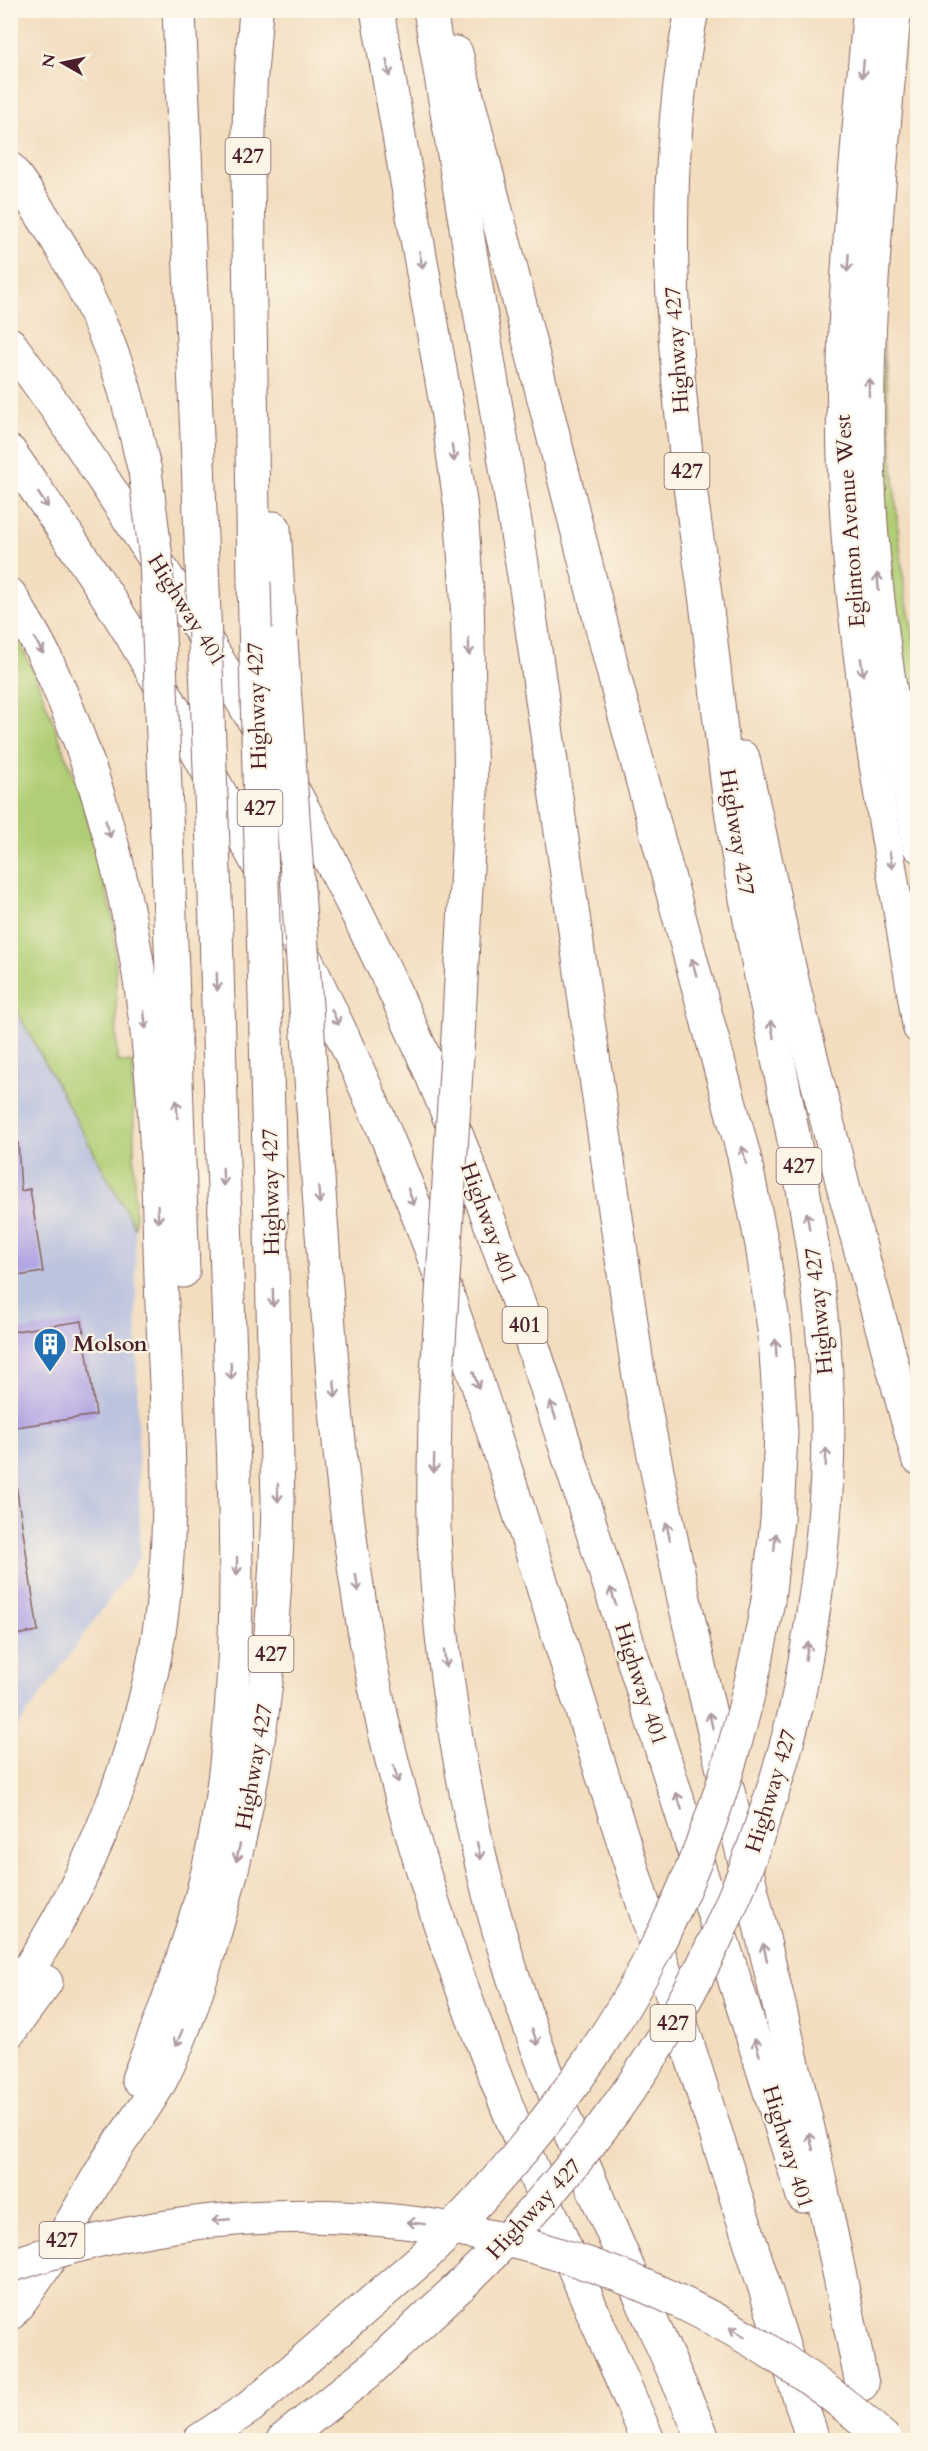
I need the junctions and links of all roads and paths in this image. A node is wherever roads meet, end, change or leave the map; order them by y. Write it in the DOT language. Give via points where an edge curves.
graph roads {
  1 [pos="179,10"];
  2 [pos="256,10"];
  3 [pos="377,10"];
  4 [pos="430,10"];
  5 [pos="445,10"];
  6 [pos="692,10"];
  7 [pos="868,10"];
  8 [pos="896,10"];
  9 [pos="10,169"];
  10 [pos="250,302"];
  11 [pos="10,344"];
  12 [pos="10,452"];
  13 [pos="10,595"];
  14 [pos="711,628"];
  15 [pos="918,847"];
  16 [pos="918,1028"];
  17 [pos="918,1458"];
  18 [pos="10,1997"];
  19 [pos="10,2031"];
  20 [pos="107,2162"];
  21 [pos="10,2266"];
  22 [pos="10,2314"];
  23 [pos="862,2384"];
  24 [pos="200,2440"];
  25 [pos="283,2440"];
  26 [pos="648,2440"];
  27 [pos="704,2440"];
  28 [pos="813,2440"];
  29 [pos="880,2440"];
  30 [pos="886,2440"];
  1 -- 20 [label="highway, one-way, bridge" via="216,923 237,1517 237,1643 217,1828 196,1913 170,1995"];
  2 -- 10 [label="highway, Highway 427 / 427" via="249,135"];
  3 -- 27 [label="highway, one-way, bridge" via="461,509 471,682 471,792 435,1406 435,1551 441,1628 459,1753 480,1859 507,1953 548,2074"];
  23 -- 4 [label="highway, one-way" via="808,2125 692,1643 638,1371 528,605"];
  24 -- 5 [label="highway, one-way, bridge" via="250,2407 425,2256 474,2208 561,2103 606,2037 657,1947 696,1864 720,1800 756,1668 777,1520 781,1432 775,1336 744,1156 616,683"];
  6 -- 14 [label="highway, Highway 427 / 427" via="675,124 670,214 672,291 688,477"];
  7 -- 16 [label="main road, Eglinton Avenue West, one-way" via="845,303 842,437 846,521 866,699"];
  15 -- 8 [label="main road, Eglinton Avenue West, one-way" via="879,593 871,497 869,418 875,254"];
  19 -- 9 [label="highway, one-way, bridge" via="33,2002 83,1921 127,1827 163,1716 185,1596 189,1539 156,558 145,471 118,370 89,300 44,214"];
  10 -- 20 [label="highway, Highway 427 / 427, one-way, bridge" via="277,1567 266,1703 235,1866 203,1971 162,2078"];
  10 -- 26 [label="highway, one-way, bridge" via="272,505 315,1137 342,1463 358,1589 384,1731 423,1872 467,2003"];
  23 -- 11 [label="highway, Highway 401 / 401, one-way" via="586,1512 515,1295 444,1103 345,891 253,717 87,454"];
  12 -- 28 [label="highway, one-way" via="129,631 248,843 331,1010 397,1161 460,1329"];
  13 -- 18 [label="highway, one-way" via="44,654 77,734 108,828 131,924 154,1108 169,1483 162,1610 153,1666 124,1776 67,1906"];
  14 -- 17 [label="highway" via="845,1193"];
  25 -- 14 [label="highway, Highway 427 / 427, one-way, bridge" via="368,2372 461,2285 548,2198 587,2150 663,2040 717,1941 778,1778 796,1708 822,1539 827,1394 822,1324 798,1161 733,822"];
  20 -- 22 [label="highway, Highway 427 / 427" via="48,2264"];
  30 -- 21 [label="highway, one-way, bridge" via="776,2355 681,2302 581,2261 476,2232 368,2218 259,2216 151,2229"];
  23 -- 29 [label="highway, 401"];
}
